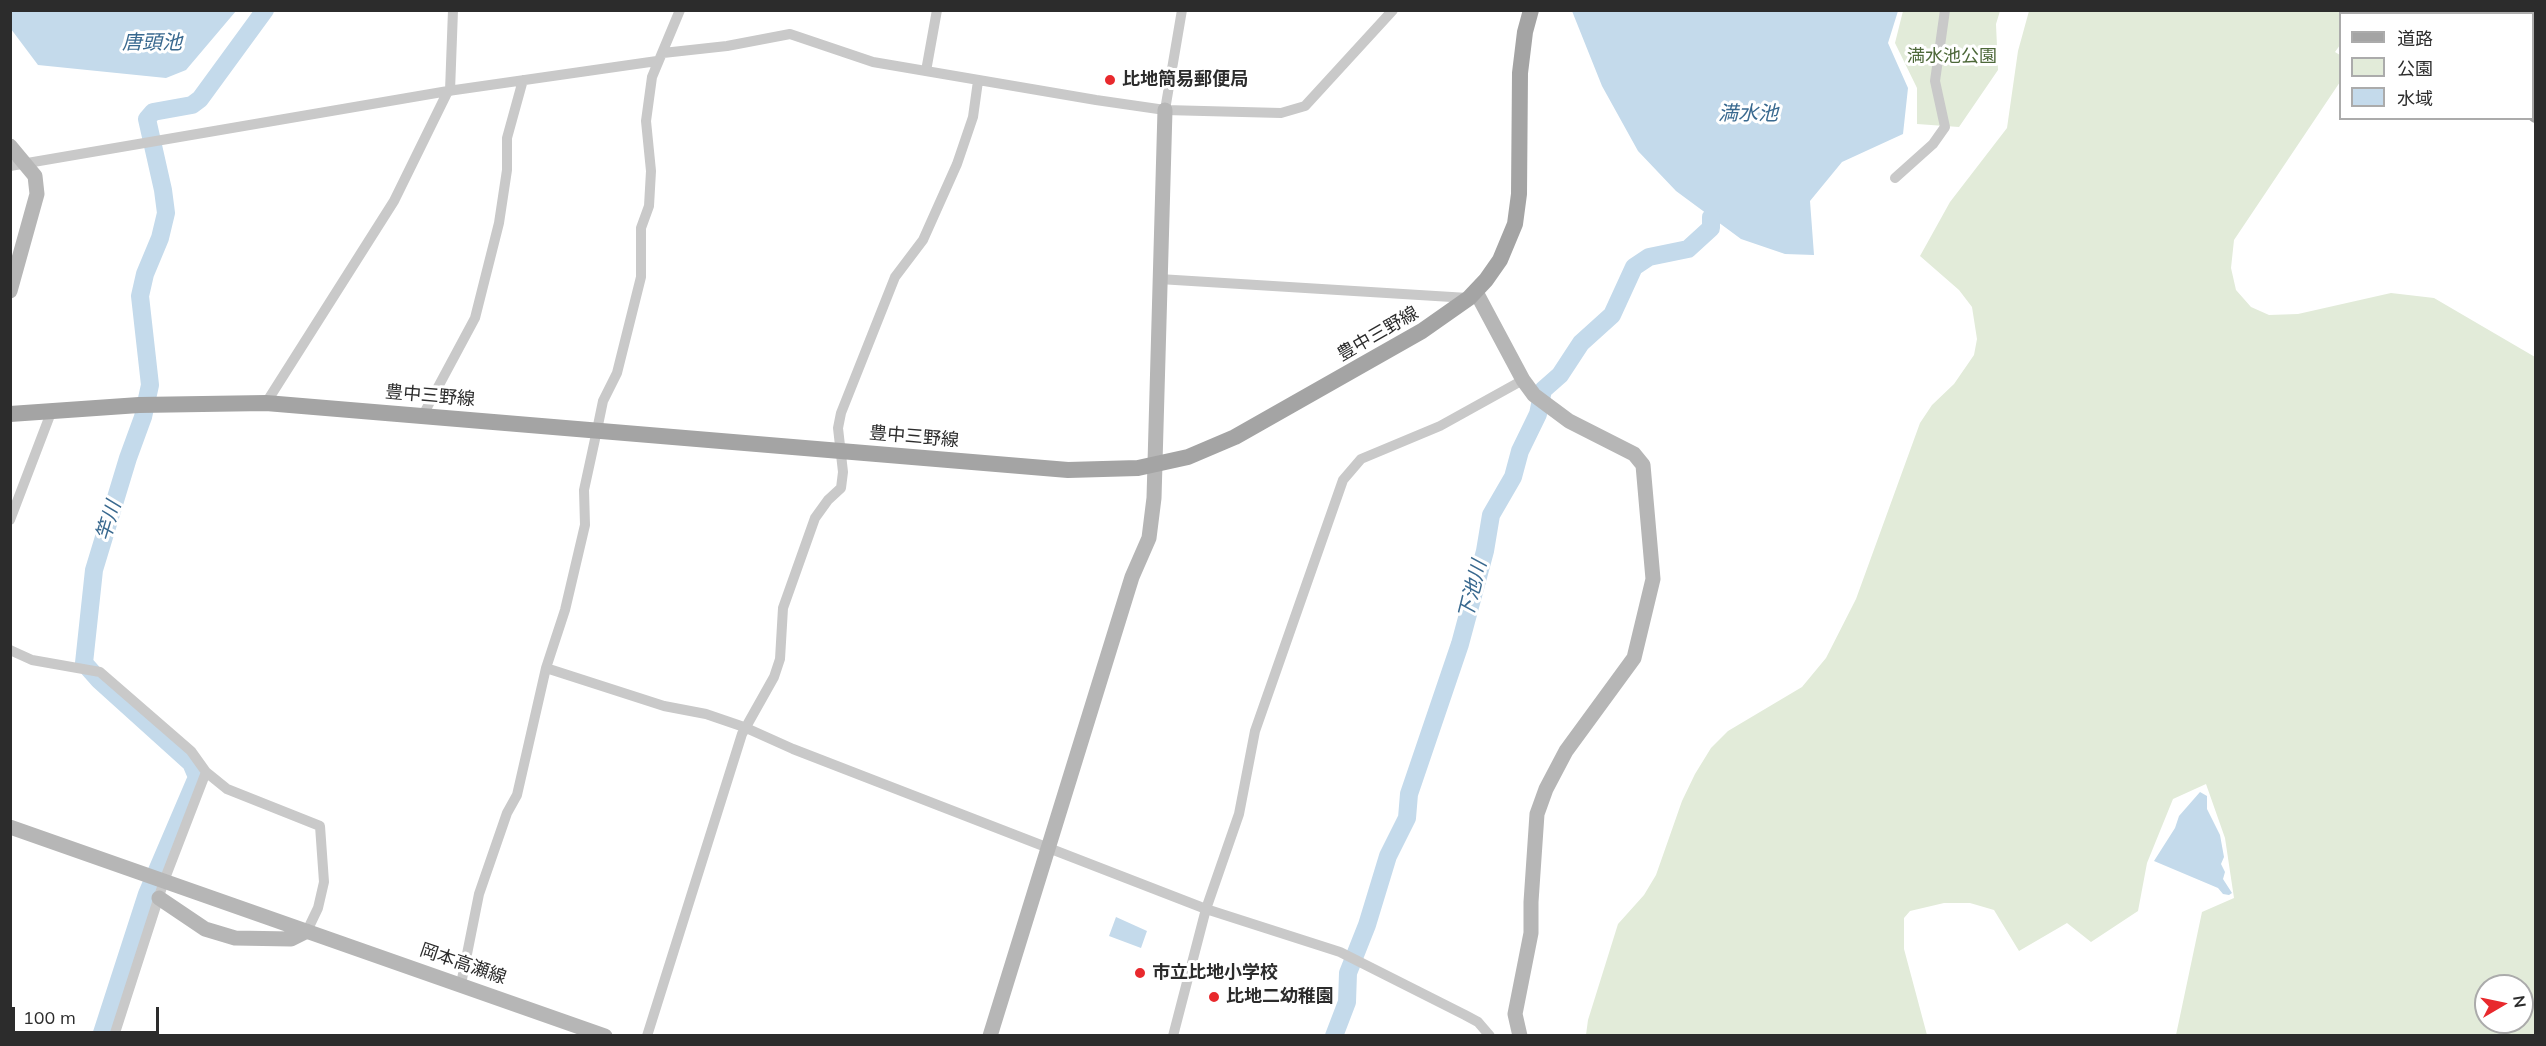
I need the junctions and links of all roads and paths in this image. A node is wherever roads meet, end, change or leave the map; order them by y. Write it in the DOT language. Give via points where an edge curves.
graph roads {
  1 [pos="453,10"];
  2 [pos="680,10"];
  3 [pos="937,10"];
  4 [pos="1182,10"];
  5 [pos="1393,10"];
  6 [pos="1531,10"];
  7 [pos="1945,10"];
  8 [pos="660,57"];
  9 [pos="926,71"];
  10 [pos="523,80"];
  11 [pos="978,81"];
  12 [pos="449,91"];
  13 [pos="1166,110"];
  14 [pos="10,146"];
  15 [pos="26,164"];
  16 [pos="10,166"];
  17 [pos="1895,178"];
  18 [pos="1160,279"];
  19 [pos="10,291"];
  20 [pos="1472,295"];
  21 [pos="1523,380"];
  22 [pos="266,403"];
  23 [pos="52,410"];
  24 [pos="10,414"];
  25 [pos="423,415"];
  26 [pos="597,430"];
  27 [pos="841,451"];
  28 [pos="1155,465"];
  29 [pos="10,520"];
  30 [pos="10,650"];
  31 [pos="546,668"];
  32 [pos="744,727"];
  33 [pos="207,772"];
  34 [pos="10,827"];
  35 [pos="1048,847"];
  36 [pos="164,881"];
  37 [pos="159,898"];
  38 [pos="1206,909"];
  39 [pos="307,931"];
  40 [pos="461,984"];
  41 [pos="114,1035"];
  42 [pos="605,1035"];
  43 [pos="647,1035"];
  44 [pos="990,1035"];
  45 [pos="1173,1035"];
  46 [pos="1490,1035"];
  47 [pos="1520,1035"];
  1 -- 12 [label="street"];
  2 -- 8 [label="street"];
  3 -- 9 [label="street"];
  4 -- 13 [label="street"];
  5 -- 13 [label="street" via="1305,106 1281,113"];
  6 -- 20 [label="main road, 豊中三野線" via="1520,73 1520,194 1515,224 1500,260"];
  7 -- 17 [label="street" via="1935,81 1945,127 1934,144"];
  8 -- 9 [label="street" via="790,34 873,62"];
  8 -- 10 [label="street"];
  8 -- 26 [label="street" via="652,77 646,120 651,171 649,206 641,228 641,277 617,373 603,401"];
  9 -- 11 [label="street"];
  10 -- 12 [label="street"];
  10 -- 25 [label="street" via="507,138 500,223 475,318"];
  11 -- 13 [label="street"];
  11 -- 27 [label="street" via="973,117 957,164 922,240 895,277 841,413"];
  12 -- 15 [label="street"];
  12 -- 22 [label="street" via="394,201"];
  13 -- 18 [label="street"];
  14 -- 15 [label="street"];
  15 -- 16 [label="street"];
  15 -- 19 [label="street" via="37,182 37,194"];
  18 -- 20 [label="street"];
  18 -- 28 [label="street"];
  20 -- 21 [label="street"];
  20 -- 28 [label="main road, 豊中三野線" via="1422,331 1235,437 1188,457"];
  21 -- 38 [label="street" via="1440,426 1361,459 1343,480 1255,731 1239,814"];
  21 -- 47 [label="street" via="1534,395 1560,415 1634,454 1643,465 1653,579 1634,658 1566,751 1537,814 1532,933 1515,1014"];
  22 -- 23 [label="main road, 豊中三野線"];
  22 -- 25 [label="main road, 豊中三野線"];
  23 -- 24 [label="main road, 豊中三野線"];
  23 -- 29 [label="street"];
  25 -- 26 [label="main road, 豊中三野線"];
  26 -- 27 [label="main road, 豊中三野線"];
  26 -- 31 [label="street" via="584,490 585,525 565,610"];
  27 -- 28 [label="main road, 豊中三野線" via="1068,470"];
  27 -- 32 [label="street" via="841,488 815,518 783,608 780,659 774,677"];
  28 -- 35 [label="street" via="1149,538 1132,578"];
  30 -- 33 [label="street" via="32,660 100,672 191,751"];
  31 -- 32 [label="street"];
  31 -- 40 [label="street" via="517,795 479,894"];
  32 -- 35 [label="street"];
  32 -- 43 [label="street"];
  33 -- 36 [label="street"];
  33 -- 39 [label="street" via="227,789 320,826 324,882"];
  34 -- 36 [label="street, 岡本高瀬線"];
  35 -- 38 [label="street"];
  35 -- 44 [label="street"];
  36 -- 37 [label="street"];
  36 -- 39 [label="street, 岡本高瀬線"];
  37 -- 39 [label="street" via="205,929 235,938 291,939"];
  37 -- 41 [label="street"];
  38 -- 45 [label="street"];
  38 -- 46 [label="street" via="1340,952 1478,1022"];
  39 -- 40 [label="street, 岡本高瀬線"];
  40 -- 42 [label="street, 岡本高瀬線"];
}
